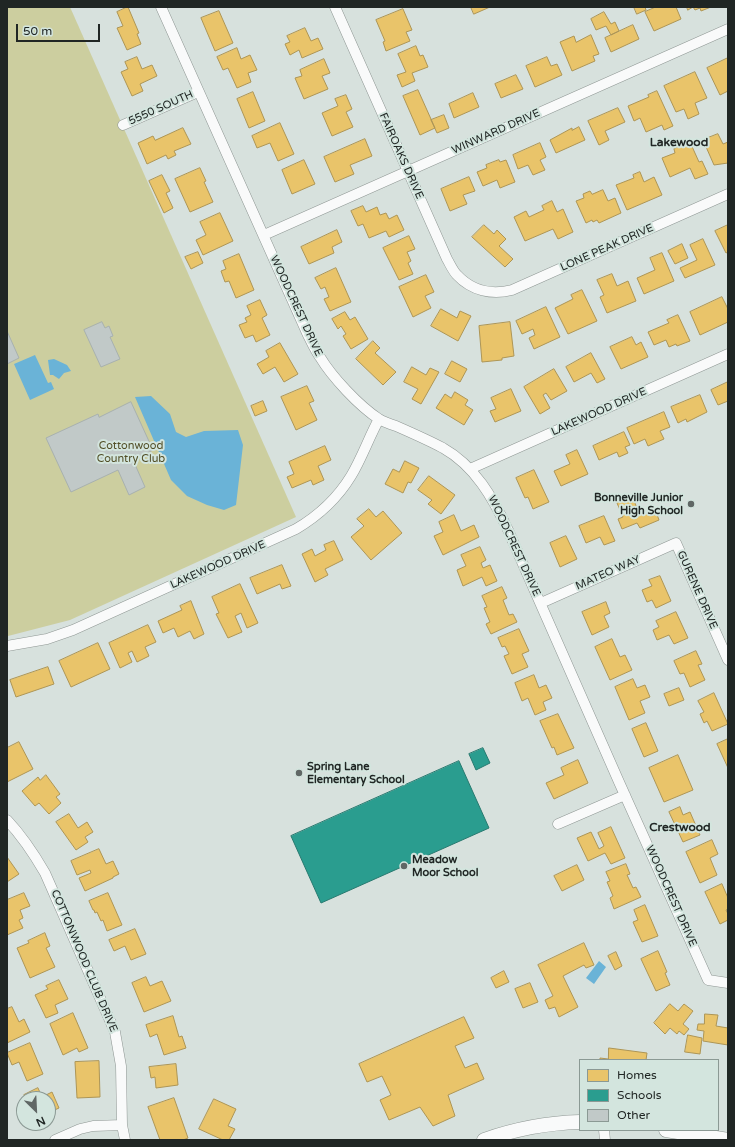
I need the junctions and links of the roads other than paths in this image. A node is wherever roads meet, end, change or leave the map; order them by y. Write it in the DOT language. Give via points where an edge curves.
graph roads {
  1 [pos="161,7"];
  2 [pos="335,7"];
  3 [pos="728,29"];
  4 [pos="198,92"];
  5 [pos="123,125"];
  6 [pos="407,172"];
  7 [pos="728,194"];
  8 [pos="264,235"];
  9 [pos="484,292"];
  10 [pos="728,354"];
  11 [pos="379,419"];
  12 [pos="470,469"];
  13 [pos="676,543"];
  14 [pos="541,603"];
  15 [pos="7,646"];
  16 [pos="728,660"];
  17 [pos="625,795"];
  18 [pos="7,820"];
  19 [pos="558,824"];
  20 [pos="728,983"];
  21 [pos="579,1122"];
  22 [pos="122,1125"];
  23 [pos="672,1131"];
  24 [pos="55,1140"];
  25 [pos="125,1140"];
  26 [pos="484,1140"];
  27 [pos="728,1140"];
  1 -- 4 [label="street, WOODCREST DRIVE"];
  2 -- 6 [label="street, FAIROAKS DRIVE"];
  3 -- 6 [label="street, WINWARD DRIVE"];
  4 -- 5 [label="street, 5550 SOUTH"];
  4 -- 8 [label="street, WOODCREST DRIVE"];
  6 -- 8 [label="street, WINWARD DRIVE"];
  6 -- 9 [label="street, FAIROAKS DRIVE" via="456,274 469,285"];
  7 -- 9 [label="street, LONE PEAK DRIVE" via="512,290 499,293"];
  8 -- 11 [label="street, WOODCREST DRIVE" via="319,356 343,386"];
  10 -- 12 [label="street, LAKEWOOD DRIVE"];
  11 -- 12 [label="street, WOODCREST DRIVE" via="443,448"];
  11 -- 15 [label="street, LAKEWOOD DRIVE" via="345,485 318,514 296,529 66,632 33,642"];
  12 -- 14 [label="street, WOODCREST DRIVE" via="499,511"];
  13 -- 14 [label="street, MATEO WAY"];
  13 -- 16 [label="street, GURENE DRIVE"];
  14 -- 17 [label="street, WOODCREST DRIVE"];
  17 -- 19 [label="street"];
  17 -- 20 [label="street, WOODCREST DRIVE" via="708,980"];
  18 -- 22 [label="street, COTTONWOOD CLUB DRIVE" via="19,833 45,873 110,1017 120,1060"];
  21 -- 26 [label="street" via="531,1126"];
  22 -- 24 [label="street" via="86,1127"];
  22 -- 25 [label="street, COTTONWOOD CLUB DRIVE"];
  23 -- 27 [label="street"];
}
